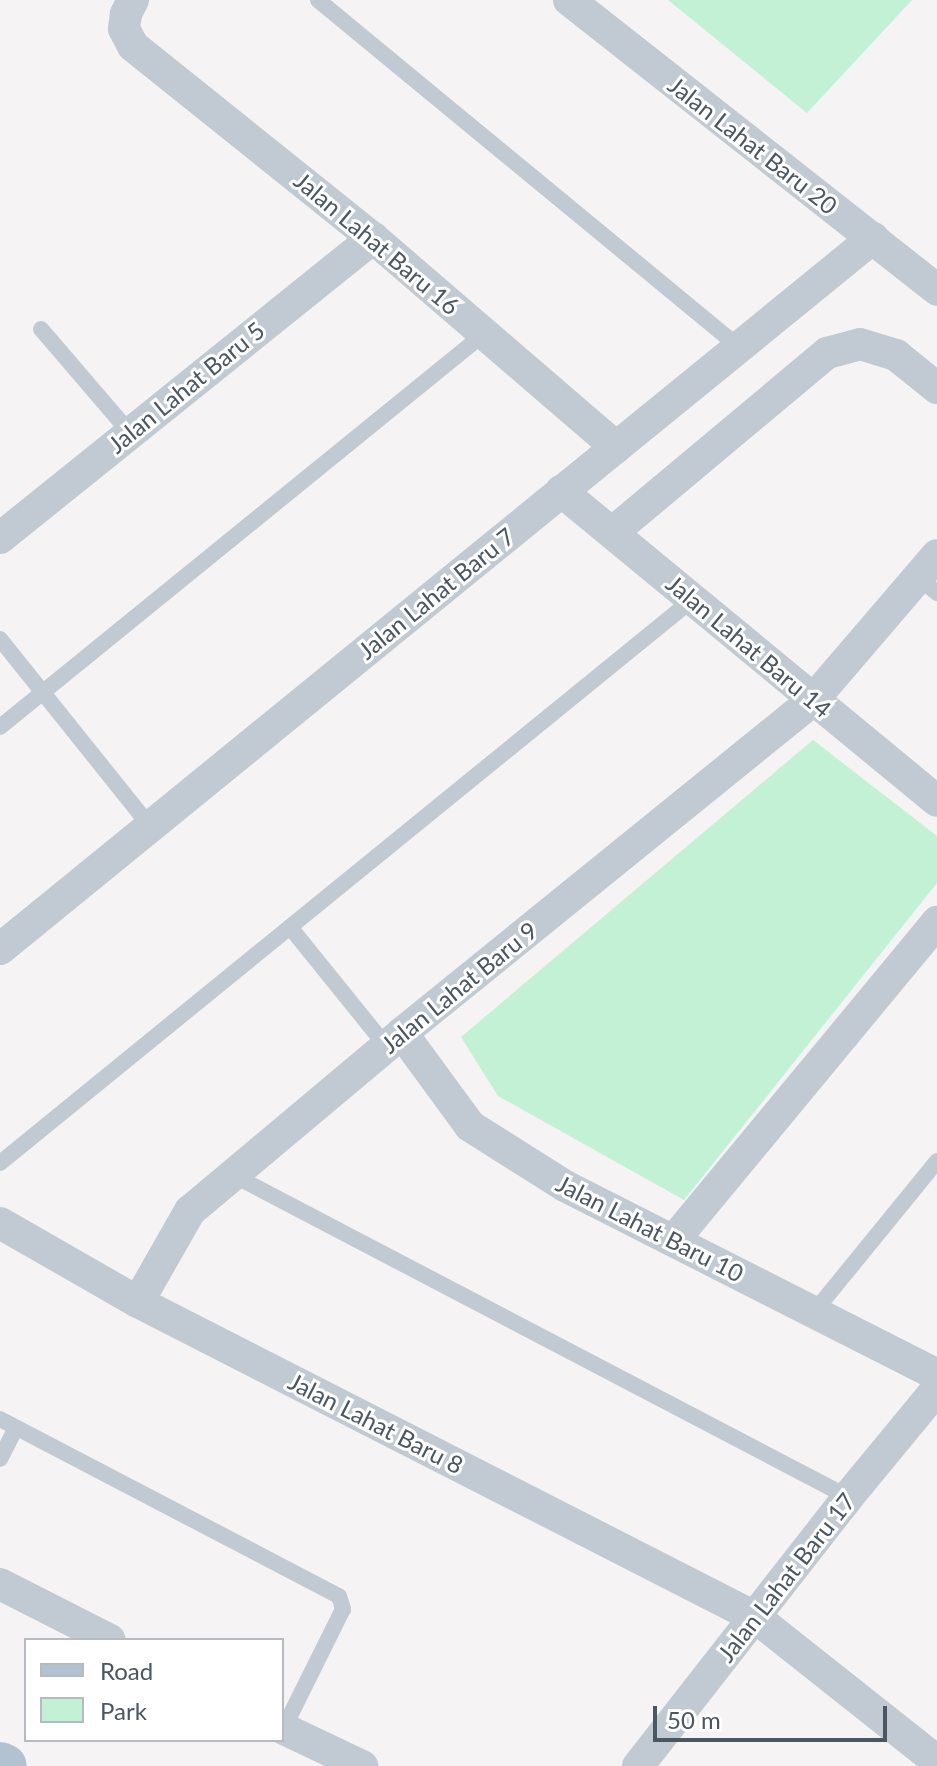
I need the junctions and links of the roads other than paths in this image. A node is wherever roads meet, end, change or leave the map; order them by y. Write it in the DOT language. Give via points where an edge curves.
graph roads {
  1 [pos="133,0"];
  2 [pos="318,0"];
  3 [pos="569,0"];
  4 [pos="373,238"];
  5 [pos="873,238"];
  6 [pos="937,290"];
  7 [pos="41,329"];
  8 [pos="485,333"];
  9 [pos="739,347"];
  10 [pos="937,388"];
  11 [pos="130,433"];
  12 [pos="616,447"];
  13 [pos="561,491"];
  14 [pos="613,532"];
  15 [pos="0,538"];
  16 [pos="931,575"];
  17 [pos="693,599"];
  18 [pos="0,639"];
  19 [pos="42,692"];
  20 [pos="812,701"];
  21 [pos="0,727"];
  22 [pos="937,801"];
  23 [pos="150,826"];
  24 [pos="937,922"];
  25 [pos="290,927"];
  26 [pos="0,949"];
  27 [pos="394,1039"];
  28 [pos="937,1161"];
  29 [pos="0,1163"];
  30 [pos="233,1175"];
  31 [pos="0,1223"];
  32 [pos="674,1240"];
  33 [pos="138,1302"];
  34 [pos="814,1312"];
  35 [pos="937,1375"];
  36 [pos="937,1389"];
  37 [pos="0,1419"];
  38 [pos="16,1428"];
  39 [pos="0,1459"];
  40 [pos="848,1497"];
  41 [pos="0,1584"];
  42 [pos="755,1617"];
  43 [pos="106,1638"];
  44 [pos="284,1726"];
  45 [pos="284,1728"];
  46 [pos="937,1761"];
  47 [pos="649,1762"];
  48 [pos="362,1766"];
  1 -- 4 [label="street, Jalan Lahat Baru 16" via="124,29 133,46"];
  2 -- 9 [label="lane"];
  3 -- 5 [label="street, Jalan Lahat Baru 20"];
  4 -- 8 [label="street, Jalan Lahat Baru 16"];
  4 -- 11 [label="street, Jalan Lahat Baru 5"];
  5 -- 6 [label="street, Jalan Lahat Baru 20"];
  5 -- 9 [label="street, Jalan Lahat Baru 7"];
  7 -- 11 [label="lane"];
  8 -- 12 [label="street, Jalan Lahat Baru 16"];
  8 -- 19 [label="lane"];
  9 -- 12 [label="street, Jalan Lahat Baru 7"];
  10 -- 14 [label="street" via="896,355 860,344 827,353"];
  11 -- 15 [label="street, Jalan Lahat Baru 5"];
  12 -- 13 [label="street, Jalan Lahat Baru 7"];
  13 -- 14 [label="street, Jalan Lahat Baru 14"];
  13 -- 23 [label="street, Jalan Lahat Baru 7"];
  14 -- 17 [label="street, Jalan Lahat Baru 14"];
  16 -- 20 [label="street, Jalan Lahat Baru 9"];
  17 -- 20 [label="street, Jalan Lahat Baru 14"];
  17 -- 25 [label="lane"];
  18 -- 19 [label="lane"];
  19 -- 21 [label="lane"];
  19 -- 23 [label="lane"];
  20 -- 22 [label="street, Jalan Lahat Baru 14"];
  20 -- 27 [label="street, Jalan Lahat Baru 9"];
  23 -- 26 [label="street, Jalan Lahat Baru 7"];
  24 -- 32 [label="street"];
  25 -- 27 [label="lane"];
  25 -- 29 [label="lane"];
  27 -- 30 [label="street, Jalan Lahat Baru 9"];
  27 -- 32 [label="street, Jalan Lahat Baru 10" via="470,1126 565,1186"];
  28 -- 34 [label="lane"];
  30 -- 33 [label="street, Jalan Lahat Baru 9" via="190,1211"];
  30 -- 40 [label="lane"];
  31 -- 33 [label="street, Jalan Lahat Baru 8"];
  32 -- 34 [label="street, Jalan Lahat Baru 10"];
  33 -- 42 [label="street, Jalan Lahat Baru 8"];
  34 -- 35 [label="street, Jalan Lahat Baru 10"];
  36 -- 40 [label="street, Jalan Lahat Baru 17"];
  37 -- 38 [label="lane"];
  38 -- 39 [label="lane"];
  38 -- 44 [label="lane" via="339,1596 343,1609"];
  40 -- 42 [label="street, Jalan Lahat Baru 17"];
  41 -- 43 [label="street"];
  42 -- 46 [label="street"];
  42 -- 47 [label="street, Jalan Lahat Baru 17"];
  45 -- 48 [label="street"];
}
